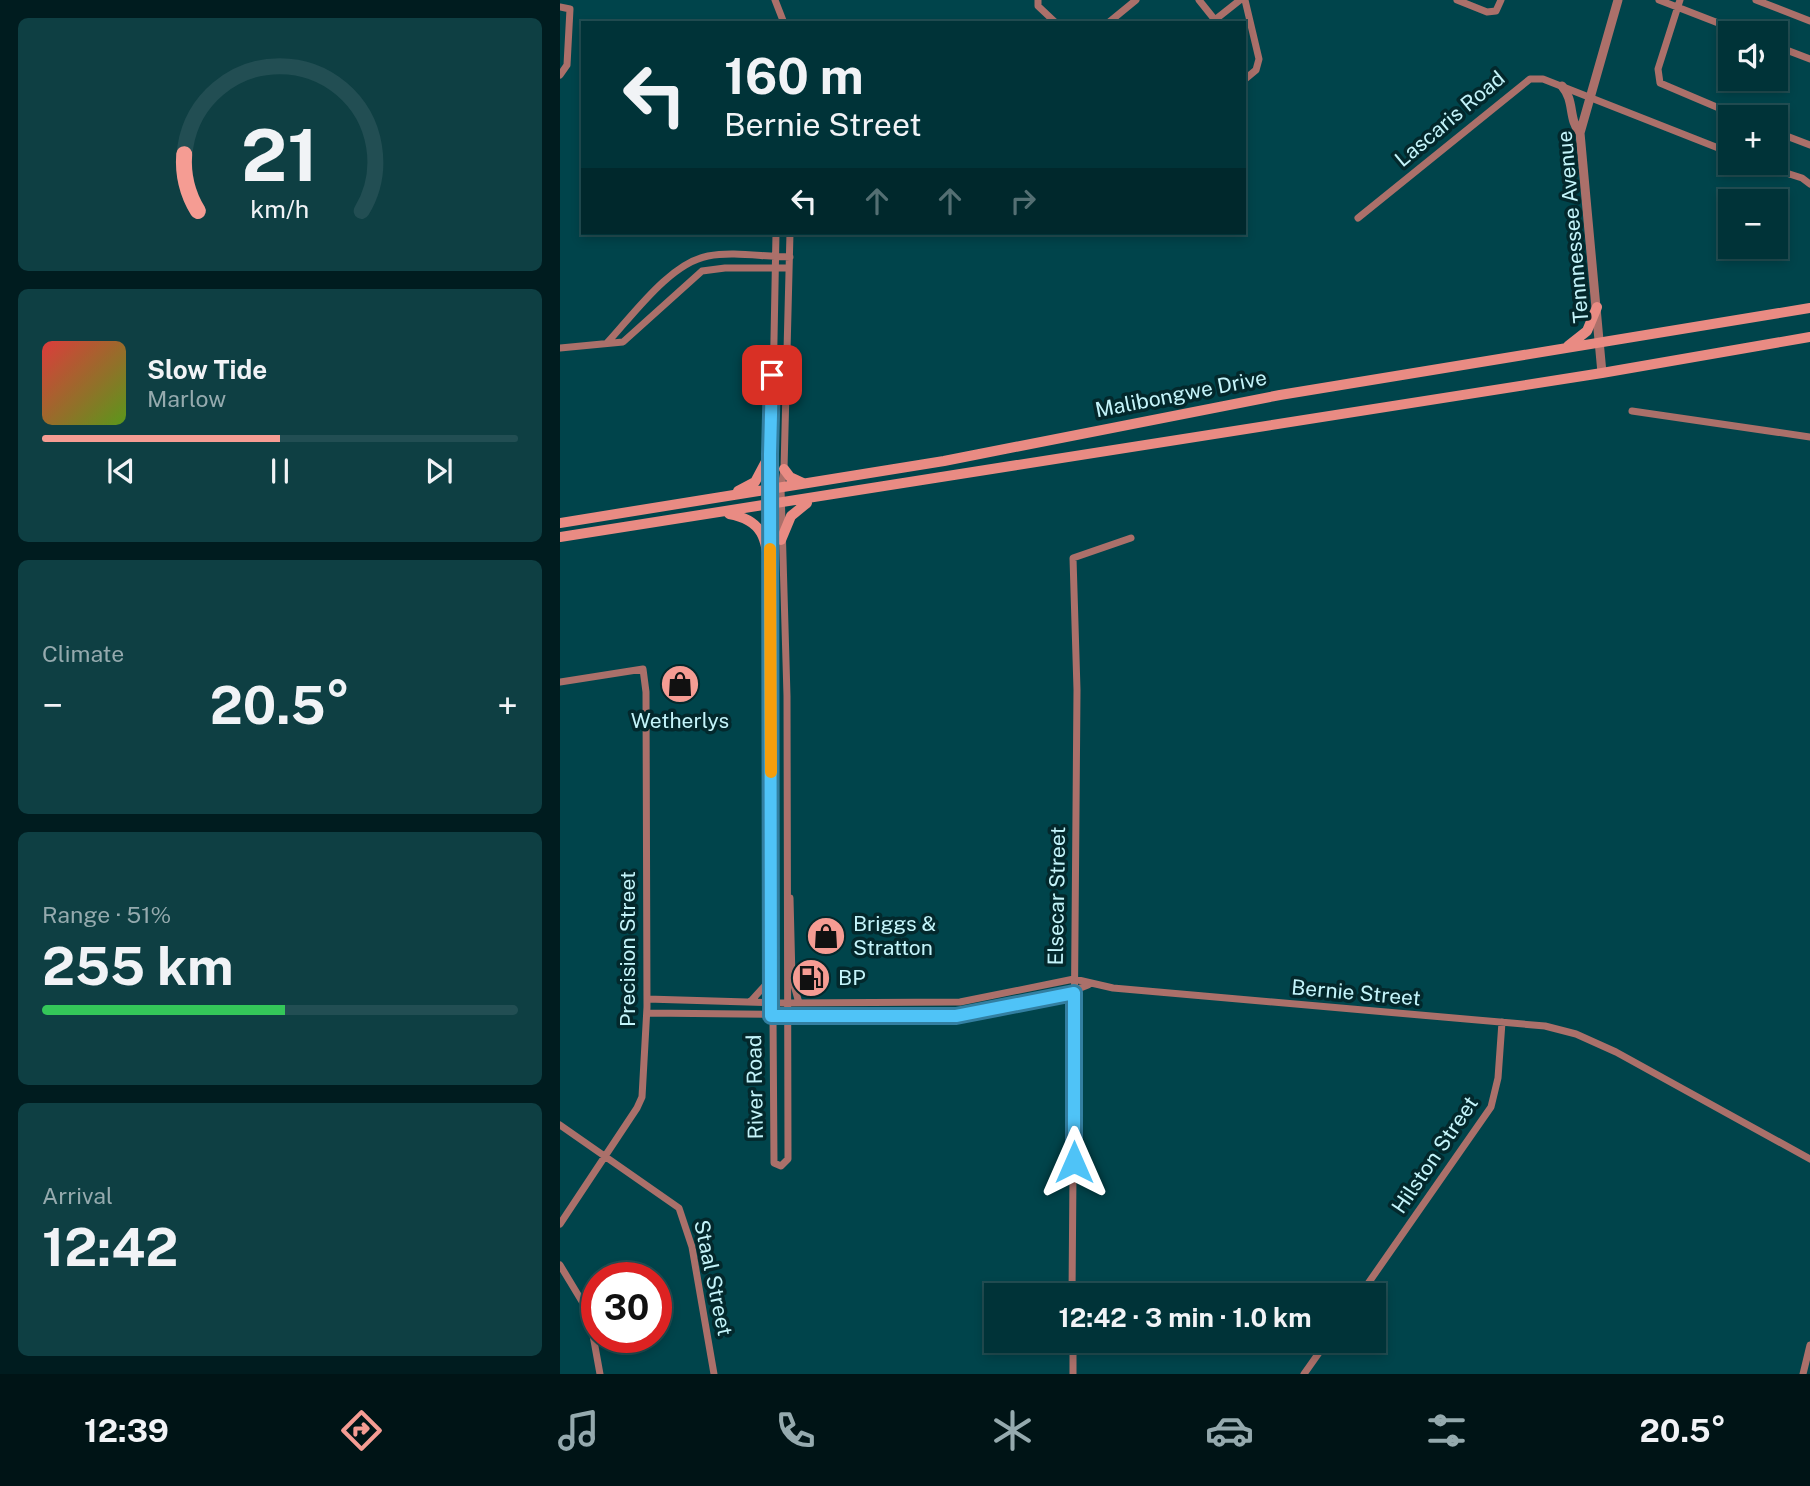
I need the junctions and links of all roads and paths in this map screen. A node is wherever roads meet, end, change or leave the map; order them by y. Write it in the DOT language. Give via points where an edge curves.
graph roads {
  1 [pos="571,0"];
  2 [pos="775,0"];
  3 [pos="1038,0"];
  4 [pos="1136,0"];
  5 [pos="1199,0"];
  6 [pos="1240,0"];
  7 [pos="1245,0"];
  8 [pos="1457,0"];
  9 [pos="1501,0"];
  10 [pos="1618,0"];
  11 [pos="1659,0"];
  12 [pos="1756,0"];
  13 [pos="1679,4"];
  14 [pos="560,7"];
  15 [pos="570,9"];
  16 [pos="783,21"];
  17 [pos="1054,21"];
  18 [pos="1110,21"];
  19 [pos="1213,21"];
  20 [pos="1718,21"];
  21 [pos="1810,21"];
  22 [pos="1788,51"];
  23 [pos="1810,59"];
  24 [pos="560,75"];
  25 [pos="1246,78"];
  26 [pos="1562,86"];
  27 [pos="1589,97"];
  28 [pos="1718,108"];
  29 [pos="1580,133"];
  30 [pos="1788,137"];
  31 [pos="1810,145"];
  32 [pos="1718,148"];
  33 [pos="1788,174"];
  34 [pos="1810,184"];
  35 [pos="1357,218"];
  36 [pos="776,235"];
  37 [pos="790,235"];
  38 [pos="775,257"];
  39 [pos="789,257"];
  40 [pos="789,268"];
  41 [pos="776,270"];
  42 [pos="1597,307"];
  43 [pos="1810,308"];
  44 [pos="1810,337"];
  45 [pos="607,342"];
  46 [pos="1600,342"];
  47 [pos="560,348"];
  48 [pos="1565,349"];
  49 [pos="1602,373"];
  50 [pos="1632,411"];
  51 [pos="1810,437"];
  52 [pos="770,454"];
  53 [pos="784,469"];
  54 [pos="806,484"];
  55 [pos="776,489"];
  56 [pos="817,498"];
  57 [pos="718,499"];
  58 [pos="776,505"];
  59 [pos="721,513"];
  60 [pos="560,523"];
  61 [pos="560,537"];
  62 [pos="1131,538"];
  63 [pos="781,540"];
  64 [pos="770,579"];
  65 [pos="560,682"];
  66 [pos="787,887"];
  67 [pos="772,977"];
  68 [pos="1074,979"];
  69 [pos="1088,985"];
  70 [pos="1074,993"];
  71 [pos="647,999"];
  72 [pos="750,1002"];
  73 [pos="771,1003"];
  74 [pos="785,1003"];
  75 [pos="799,1003"];
  76 [pos="646,1013"];
  77 [pos="771,1016"];
  78 [pos="785,1016"];
  79 [pos="1502,1022"];
  80 [pos="560,1125"];
  81 [pos="607,1156"];
  82 [pos="1810,1159"];
  83 [pos="560,1224"];
  84 [pos="560,1265"];
  85 [pos="1072,1283"];
  86 [pos="1368,1283"];
  87 [pos="1810,1345"];
  88 [pos="1073,1353"];
  89 [pos="1319,1353"];
  90 [pos="600,1374"];
  91 [pos="714,1374"];
  92 [pos="1073,1374"];
  93 [pos="1304,1374"];
  94 [pos="1803,1374"];
  1 -- 15 [label="street"];
  2 -- 16 [label="street"];
  3 -- 17 [label="street" via="1038,6"];
  4 -- 18 [label="street"];
  5 -- 19 [label="street"];
  6 -- 19 [label="street"];
  7 -- 25 [label="street" via="1259,62"];
  8 -- 9 [label="street" via="1490,13"];
  10 -- 27 [label="street, Tennnessee Avenue"];
  11 -- 13 [label="street"];
  12 -- 21 [label="street"];
  13 -- 20 [label="street"];
  13 -- 28 [label="street" via="1658,69 1660,83"];
  14 -- 15 [label="street"];
  15 -- 24 [label="street" via="566,65"];
  22 -- 23 [label="street"];
  26 -- 27 [label="street, Lascaris Road"];
  26 -- 29 [label="street" via="1570,96 1573,121"];
  26 -- 35 [label="street, Lascaris Road" via="1537,78 1524,81"];
  27 -- 29 [label="street, Tennnessee Avenue"];
  27 -- 32 [label="street, Lascaris Road"];
  29 -- 42 [label="street, Tennnessee Avenue"];
  30 -- 31 [label="street"];
  33 -- 34 [label="street"];
  36 -- 38 [label="street, River Road"];
  37 -- 39 [label="street, River Road"];
  38 -- 39 [label="street"];
  38 -- 41 [label="street, River Road"];
  38 -- 45 [label="street" via="711,255 686,263"];
  39 -- 40 [label="street, River Road"];
  40 -- 41 [label="street"];
  40 -- 53 [label="street, River Road"];
  41 -- 45 [label="street" via="702,271 635,334 623,342"];
  41 -- 52 [label="street, River Road"];
  42 -- 46 [label="street, Tennnessee Avenue"];
  42 -- 48 [label="main road" via="1587,331"];
  43 -- 46 [label="main road, Malibongwe Drive"];
  44 -- 49 [label="main road, Malibongwe Drive"];
  45 -- 47 [label="street"];
  46 -- 48 [label="main road, Malibongwe Drive"];
  46 -- 49 [label="street, Tennnessee Avenue"];
  48 -- 54 [label="main road, Malibongwe Drive" via="1280,394"];
  49 -- 56 [label="main road, Malibongwe Drive"];
  50 -- 51 [label="street"];
  52 -- 55 [label="street, River Road"];
  52 -- 57 [label="main road" via="755,482"];
  53 -- 54 [label="main road"];
  53 -- 55 [label="street, River Road"];
  54 -- 55 [label="main road, Malibongwe Drive"];
  55 -- 57 [label="main road, Malibongwe Drive"];
  55 -- 58 [label="street, River Road"];
  56 -- 58 [label="main road, Malibongwe Drive"];
  56 -- 63 [label="main road" via="794,512"];
  57 -- 60 [label="main road, Malibongwe Drive"];
  58 -- 59 [label="main road, Malibongwe Drive"];
  58 -- 63 [label="street, River Road"];
  58 -- 64 [label="street, River Road"];
  59 -- 61 [label="main road, Malibongwe Drive"];
  59 -- 64 [label="main road" via="750,520 761,532"];
  62 -- 68 [label="street, Elsecar Street" via="1073,558 1077,690"];
  63 -- 66 [label="street, River Road"];
  64 -- 67 [label="street, River Road"];
  65 -- 71 [label="street, Precision Street" via="643,669"];
  66 -- 74 [label="street, River Road"];
  66 -- 75 [label="street" via="793,986"];
  67 -- 72 [label="street"];
  67 -- 73 [label="street, River Road"];
  68 -- 69 [label="street, Bernie Street"];
  68 -- 70 [label="street, Elsecar Street"];
  68 -- 75 [label="street" via="963,1002"];
  69 -- 70 [label="street"];
  69 -- 79 [label="street, Bernie Street"];
  70 -- 78 [label="street" via="956,1016"];
  70 -- 85 [label="street, Elsecar Street"];
  71 -- 72 [label="street"];
  71 -- 76 [label="street, Precision Street"];
  72 -- 73 [label="street"];
  73 -- 74 [label="street"];
  73 -- 77 [label="street, River Road"];
  74 -- 75 [label="street"];
  74 -- 78 [label="street, River Road"];
  76 -- 77 [label="street"];
  76 -- 81 [label="street, Precision Street" via="642,1097"];
  77 -- 78 [label="street"];
  77 -- 78 [label="street, River Road" via="774,1163 781,1166 788,1159"];
  79 -- 82 [label="street, Bernie Street" via="1555,1028 1616,1052"];
  79 -- 86 [label="street, Hilston Street" via="1491,1107"];
  80 -- 81 [label="street, Staal Street"];
  81 -- 83 [label="street, Precision Street"];
  81 -- 91 [label="street, Staal Street" via="672,1201 682,1214"];
  84 -- 90 [label="street" via="589,1312"];
  87 -- 94 [label="street"];
  88 -- 92 [label="street"];
  89 -- 93 [label="street"];
}
